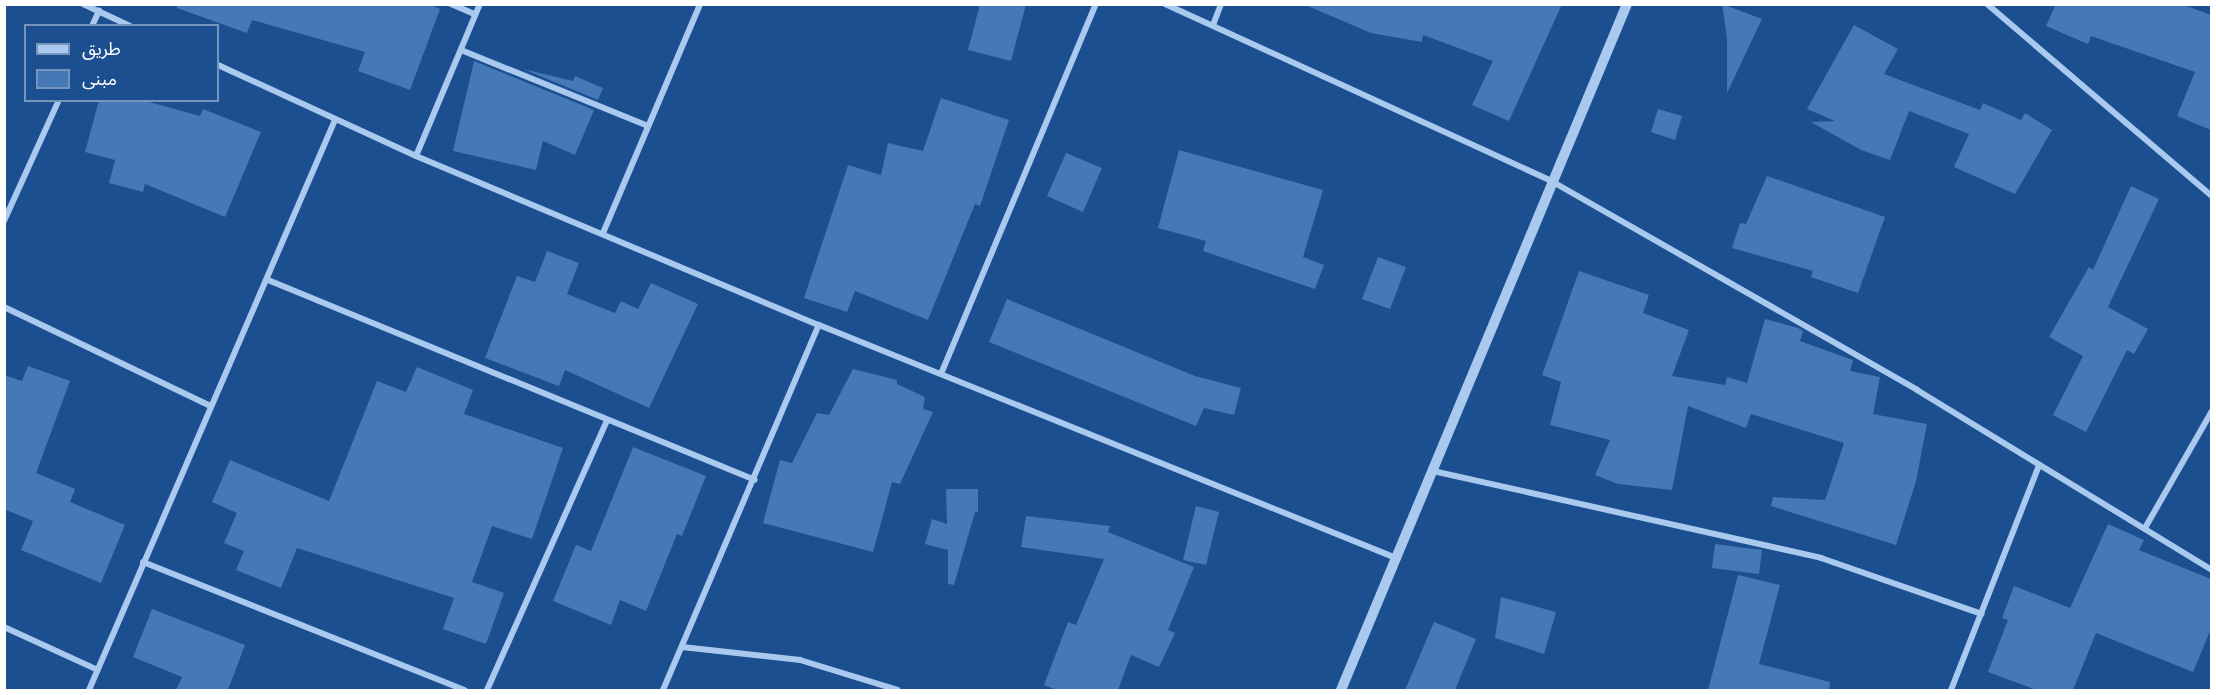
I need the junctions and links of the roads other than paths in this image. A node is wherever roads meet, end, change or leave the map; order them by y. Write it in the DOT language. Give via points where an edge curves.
graph roads {
  1 [pos="83,4"];
  2 [pos="451,4"];
  3 [pos="480,4"];
  4 [pos="700,4"];
  5 [pos="1096,4"];
  6 [pos="1165,4"];
  7 [pos="1221,4"];
  8 [pos="1627,4"];
  9 [pos="1987,4"];
  10 [pos="99,11"];
  11 [pos="476,14"];
  12 [pos="93,24"];
  13 [pos="126,24"];
  14 [pos="1213,26"];
  15 [pos="461,50"];
  16 [pos="219,65"];
  17 [pos="57,102"];
  18 [pos="335,120"];
  19 [pos="648,126"];
  20 [pos="416,156"];
  21 [pos="1553,182"];
  22 [pos="2211,196"];
  23 [pos="4,221"];
  24 [pos="603,233"];
  25 [pos="268,280"];
  26 [pos="4,307"];
  27 [pos="819,325"];
  28 [pos="941,374"];
  29 [pos="211,406"];
  30 [pos="2211,411"];
  31 [pos="607,421"];
  32 [pos="2039,465"];
  33 [pos="1433,471"];
  34 [pos="755,480"];
  35 [pos="2145,528"];
  36 [pos="1396,558"];
  37 [pos="143,562"];
  38 [pos="2211,570"];
  39 [pos="1982,614"];
  40 [pos="4,627"];
  41 [pos="682,647"];
  42 [pos="98,670"];
  43 [pos="89,690"];
  44 [pos="464,690"];
  45 [pos="487,690"];
  46 [pos="663,690"];
  47 [pos="898,690"];
  48 [pos="1341,690"];
  49 [pos="1951,690"];
  1 -- 10 [label="street"];
  2 -- 11 [label="street"];
  3 -- 11 [label="street"];
  4 -- 19 [label="street"];
  5 -- 28 [label="street"];
  6 -- 14 [label="street"];
  7 -- 14 [label="street"];
  8 -- 21 [label="street"];
  9 -- 22 [label="street"];
  10 -- 12 [label="street"];
  10 -- 13 [label="street"];
  11 -- 15 [label="street"];
  14 -- 21 [label="street"];
  15 -- 19 [label="street"];
  15 -- 20 [label="street"];
  16 -- 18 [label="street"];
  17 -- 23 [label="street"];
  18 -- 20 [label="street"];
  18 -- 25 [label="street"];
  19 -- 24 [label="street"];
  20 -- 24 [label="street"];
  21 -- 32 [label="street"];
  21 -- 33 [label="street"];
  24 -- 27 [label="street"];
  25 -- 29 [label="street"];
  25 -- 31 [label="street"];
  26 -- 29 [label="street"];
  27 -- 28 [label="street"];
  27 -- 34 [label="street"];
  28 -- 36 [label="street"];
  29 -- 37 [label="street"];
  30 -- 35 [label="street"];
  31 -- 34 [label="street"];
  31 -- 45 [label="street"];
  32 -- 35 [label="street"];
  32 -- 39 [label="street"];
  33 -- 36 [label="street"];
  33 -- 39 [label="street" via="1821,558"];
  34 -- 41 [label="street"];
  35 -- 38 [label="street"];
  36 -- 48 [label="street"];
  37 -- 42 [label="street"];
  37 -- 44 [label="street"];
  39 -- 49 [label="street"];
  40 -- 42 [label="street"];
  41 -- 46 [label="street"];
  41 -- 47 [label="street" via="800,660"];
  42 -- 43 [label="street"];
}
